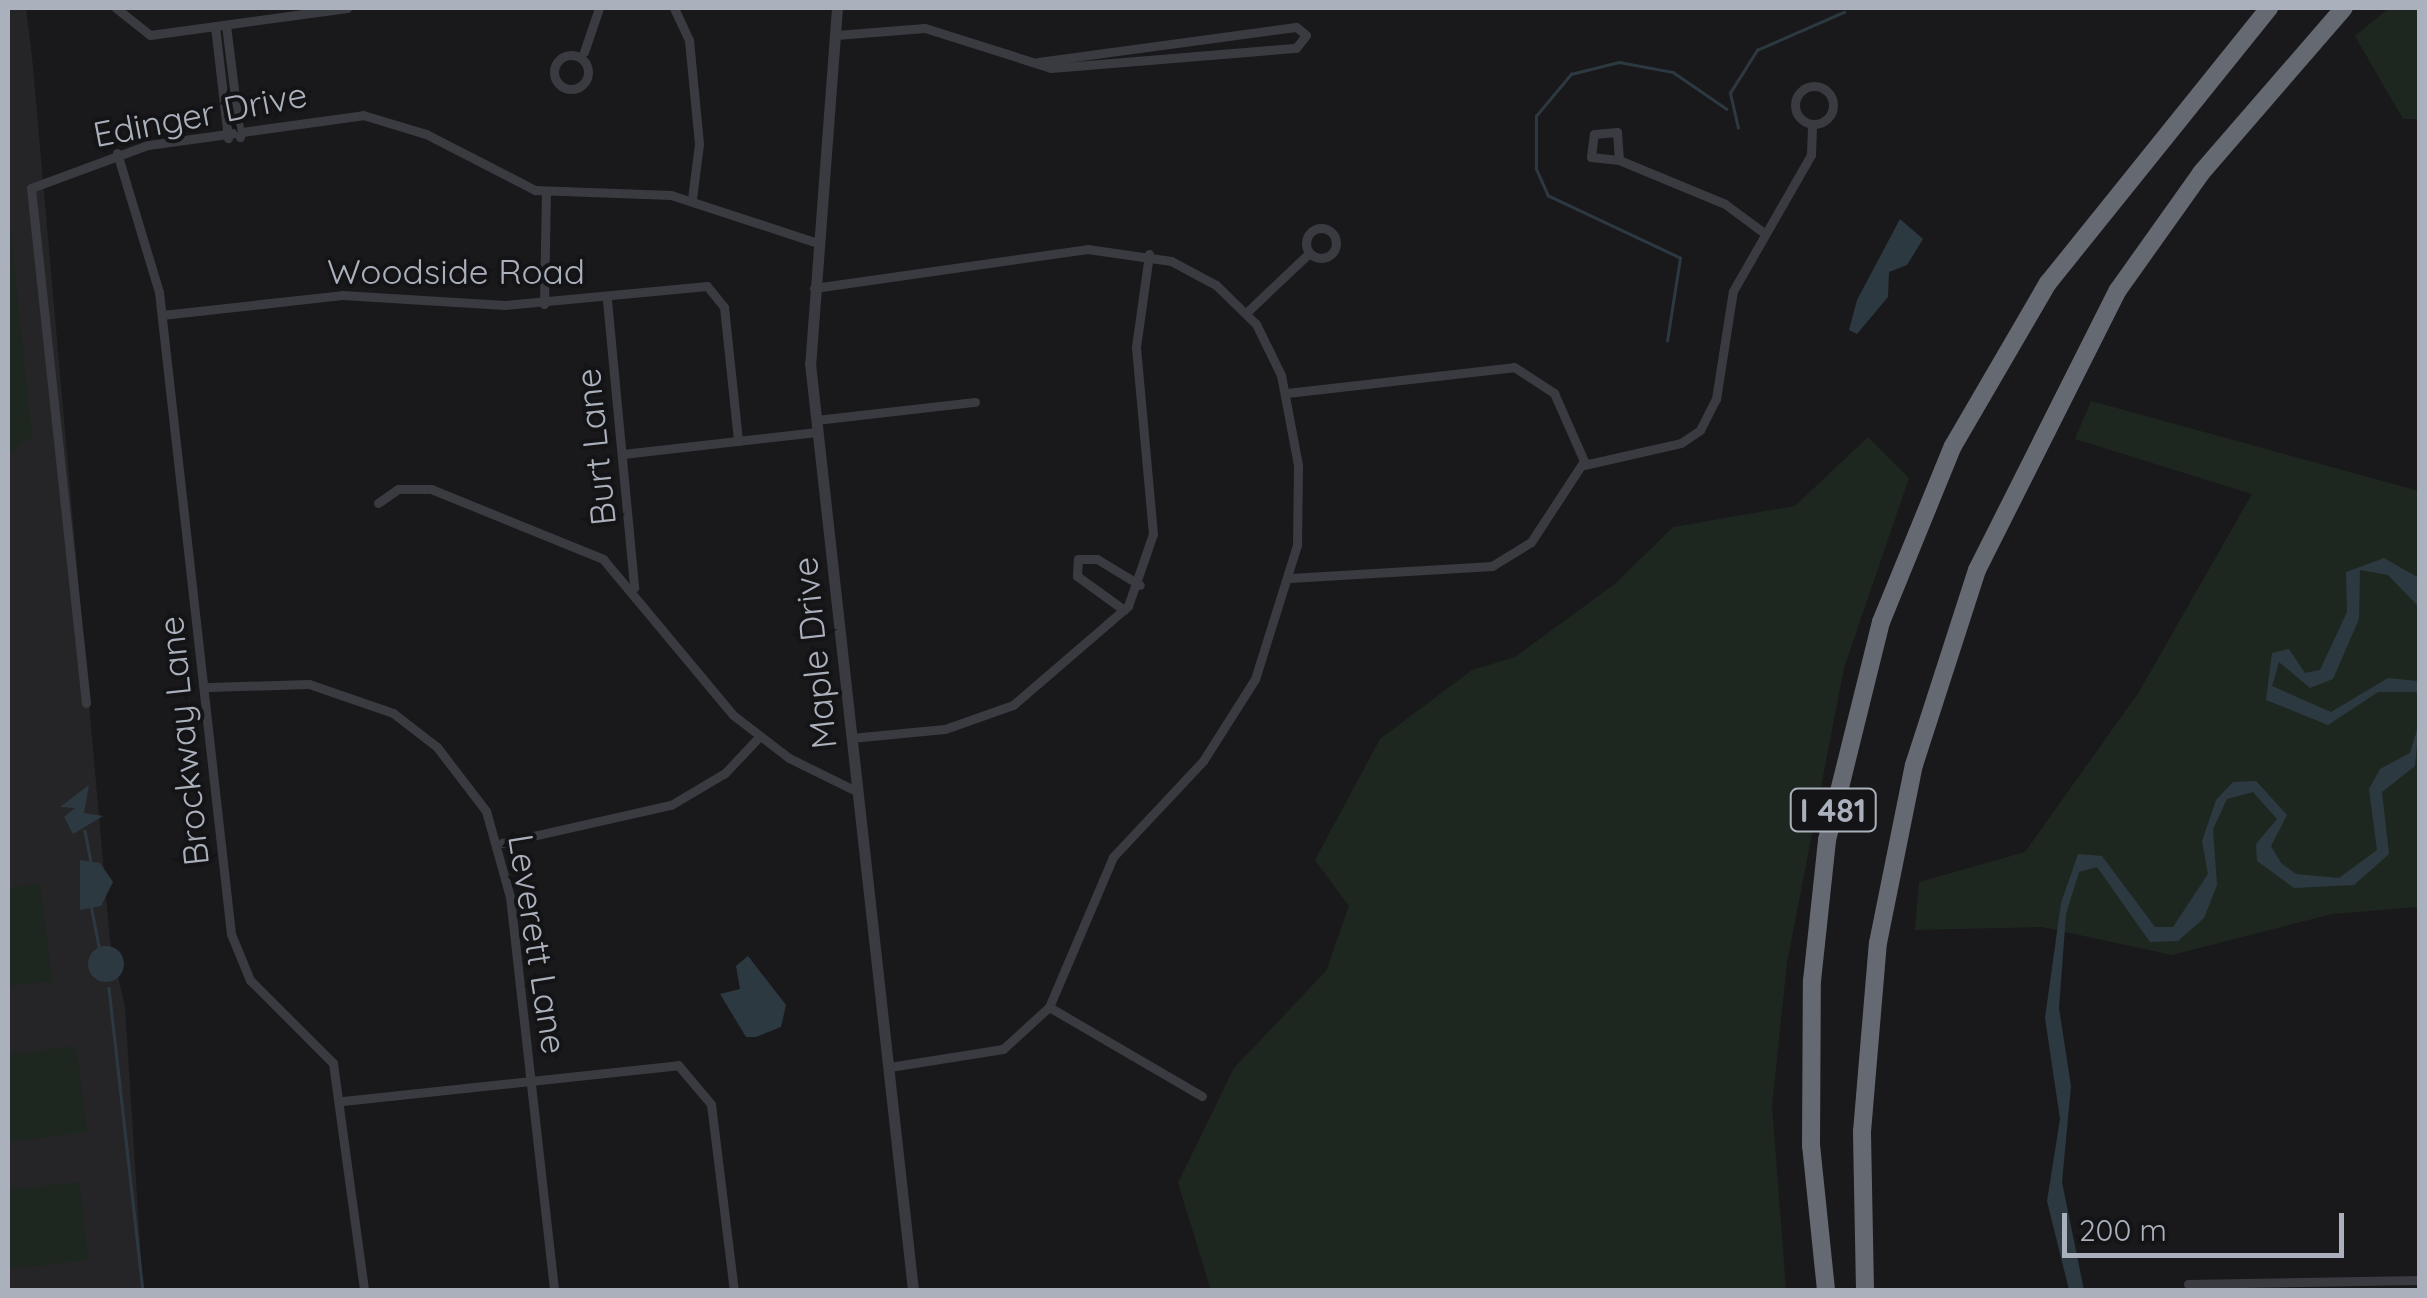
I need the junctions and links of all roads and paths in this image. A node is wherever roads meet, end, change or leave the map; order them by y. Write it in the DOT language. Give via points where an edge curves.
graph roads {
  1 [pos="116,8"];
  2 [pos="347,8"];
  3 [pos="599,8"];
  4 [pos="674,8"];
  5 [pos="837,8"];
  6 [pos="2269,8"];
  7 [pos="2344,8"];
  8 [pos="220,26"];
  9 [pos="836,35"];
  10 [pos="1124,48"];
  11 [pos="584,52"];
  12 [pos="1125,61"];
  13 [pos="1038,62"];
  14 [pos="1812,124"];
  15 [pos="234,138"];
  16 [pos="117,153"];
  17 [pos="1619,160"];
  18 [pos="546,193"];
  19 [pos="692,199"];
  20 [pos="1764,233"];
  21 [pos="815,242"];
  22 [pos="1149,254"];
  23 [pos="1307,255"];
  24 [pos="811,288"];
  25 [pos="607,300"];
  26 [pos="544,304"];
  27 [pos="1247,312"];
  28 [pos="162,315"];
  29 [pos="1286,394"];
  30 [pos="974,402"];
  31 [pos="816,426"];
  32 [pos="738,441"];
  33 [pos="623,454"];
  34 [pos="1584,465"];
  35 [pos="378,503"];
  36 [pos="1290,578"];
  37 [pos="1140,586"];
  38 [pos="634,588"];
  39 [pos="1124,610"];
  40 [pos="209,687"];
  41 [pos="86,703"];
  42 [pos="758,738"];
  43 [pos="852,738"];
  44 [pos="858,792"];
  45 [pos="502,843"];
  46 [pos="1049,1007"];
  47 [pos="889,1067"];
  48 [pos="531,1078"];
  49 [pos="1202,1096"];
  50 [pos="343,1101"];
  51 [pos="2420,1280"];
  52 [pos="2188,1284"];
  53 [pos="364,1290"];
  54 [pos="554,1290"];
  55 [pos="734,1290"];
  56 [pos="913,1290"];
  57 [pos="1826,1290"];
  58 [pos="1865,1290"];
  1 -- 8 [label="street" via="140,34"];
  2 -- 8 [label="street"];
  3 -- 11 [label="street"];
  4 -- 19 [label="street" via="689,40 700,144"];
  5 -- 9 [label="street, Maple Drive"];
  6 -- 57 [label="highway, I 481" via="2048,282 1953,446 1881,622 1830,822 1812,981 1811,1146"];
  7 -- 58 [label="highway, I 481" via="2224,145 2118,290 1977,570 1914,765 1878,944 1862,1132"];
  8 -- 15 [label="street"];
  9 -- 13 [label="street" via="925,28"];
  9 -- 21 [label="street, Maple Drive"];
  10 -- 12 [label="street"];
  10 -- 12 [label="street" via="1296,27 1306,34 1296,48"];
  10 -- 13 [label="street"];
  11 -- 11 [label="street" via="557,64 563,90 581,87"];
  12 -- 13 [label="street" via="1051,68"];
  14 -- 14 [label="street" via="1795,103 1816,86 1833,106"];
  14 -- 20 [label="street" via="1811,154"];
  15 -- 16 [label="street, Edinger Drive"];
  15 -- 18 [label="street, Edinger Drive" via="376,116"];
  16 -- 28 [label="street, Brockway Lane"];
  16 -- 41 [label="street, Edinger Drive" via="31,188"];
  17 -- 17 [label="street" via="1622,137 1594,134 1591,156"];
  17 -- 20 [label="street" via="1725,204"];
  18 -- 19 [label="street, Edinger Drive"];
  18 -- 26 [label="street"];
  19 -- 21 [label="street, Edinger Drive" via="768,234"];
  20 -- 34 [label="street" via="1732,291 1716,399 1700,430 1680,443"];
  21 -- 24 [label="street, Maple Drive"];
  22 -- 24 [label="street" via="1032,254"];
  22 -- 27 [label="street" via="1204,277"];
  22 -- 37 [label="street" via="1136,348 1153,534"];
  23 -- 27 [label="street"];
  24 -- 31 [label="street, Maple Drive"];
  25 -- 26 [label="street, Woodside Road"];
  25 -- 32 [label="street, Woodside Road" via="690,286 720,295"];
  25 -- 33 [label="street, Burt Lane"];
  26 -- 28 [label="street, Woodside Road" via="349,295"];
  27 -- 29 [label="street"];
  28 -- 40 [label="street, Brockway Lane"];
  29 -- 34 [label="street" via="1528,370 1554,394"];
  29 -- 36 [label="street" via="1300,511"];
  30 -- 31 [label="street"];
  31 -- 32 [label="street"];
  31 -- 43 [label="street, Maple Drive"];
  32 -- 33 [label="street"];
  33 -- 38 [label="street, Burt Lane"];
  34 -- 36 [label="street" via="1532,542 1492,566"];
  35 -- 38 [label="street" via="419,487 466,499 568,540"];
  36 -- 46 [label="street" via="1273,639 1232,719 1112,857"];
  37 -- 39 [label="street"];
  37 -- 39 [label="street" via="1098,559 1078,559 1077,576"];
  38 -- 42 [label="street" via="679,656"];
  39 -- 43 [label="street" via="1013,705 946,728"];
  40 -- 45 [label="street, Leverett Lane" via="309,684 394,713 462,775"];
  40 -- 50 [label="street, Brockway Lane" via="238,956 267,1000 319,1042"];
  42 -- 44 [label="street"];
  42 -- 45 [label="street" via="725,773 671,805"];
  43 -- 44 [label="street, Maple Drive"];
  44 -- 47 [label="street, Maple Drive"];
  45 -- 48 [label="street, Leverett Lane"];
  46 -- 47 [label="street" via="1004,1049"];
  46 -- 49 [label="street"];
  47 -- 56 [label="street, Maple Drive"];
  48 -- 50 [label="street"];
  48 -- 54 [label="street, Leverett Lane"];
  48 -- 55 [label="street" via="662,1062 700,1084 716,1133"];
  50 -- 53 [label="street, Brockway Lane"];
  51 -- 52 [label="street"];
}
